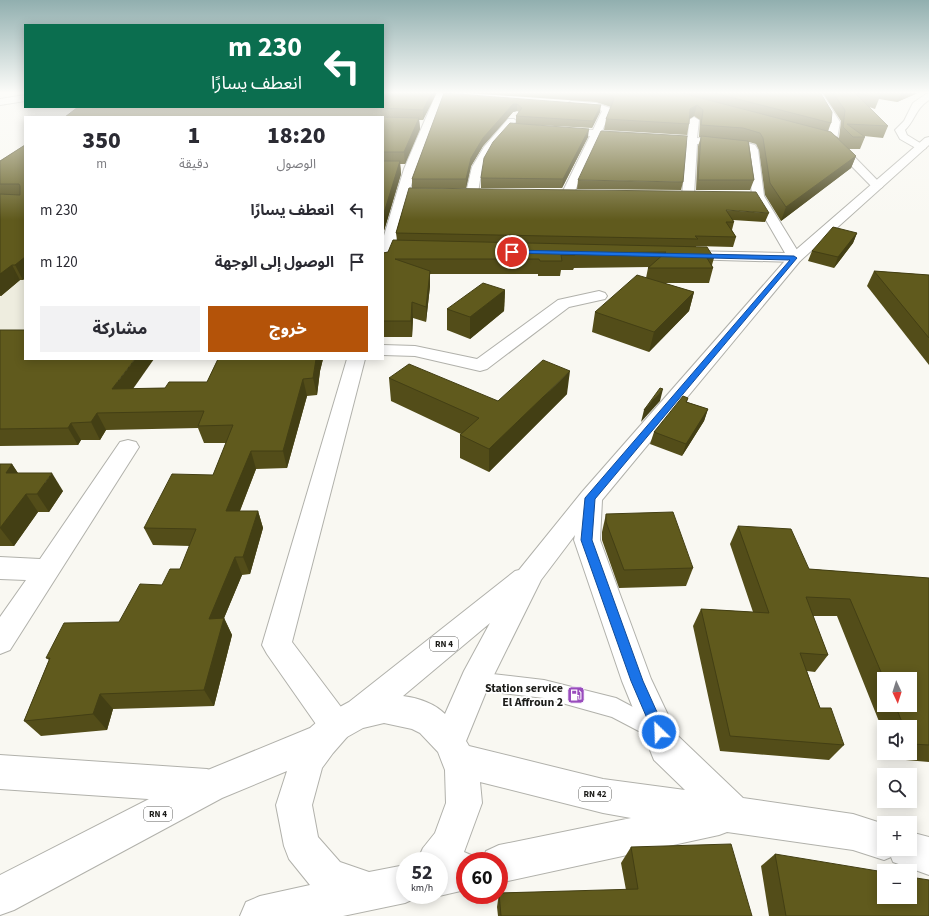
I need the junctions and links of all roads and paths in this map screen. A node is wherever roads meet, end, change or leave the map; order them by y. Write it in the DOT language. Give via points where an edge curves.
graph roads {
  1 [pos="422,135"];
  2 [pos="500,135"];
  3 [pos="596,135"];
  4 [pos="621,135"];
  5 [pos="693,135"];
  6 [pos="831,135"];
  7 [pos="902,135"];
  8 [pos="692,140"];
  9 [pos="925,144"];
  10 [pos="396,169"];
  11 [pos="410,169"];
  12 [pos="877,186"];
  13 [pos="403,192"];
  14 [pos="472,193"];
  15 [pos="488,193"];
  16 [pos="582,195"];
  17 [pos="673,195"];
  18 [pos="742,196"];
  19 [pos="758,196"];
  20 [pos="385,249"];
  21 [pos="435,250"];
  22 [pos="675,255"];
  23 [pos="794,258"];
  24 [pos="599,296"];
  25 [pos="384,350"];
  26 [pos="356,360"];
  27 [pos="128,447"];
  28 [pos="590,498"];
  29 [pos="0,568"];
  30 [pos="47,570"];
  31 [pos="531,573"];
  32 [pos="0,641"];
  33 [pos="475,680"];
  34 [pos="338,727"];
  35 [pos="659,732"];
  36 [pos="454,750"];
  37 [pos="0,772"];
  38 [pos="210,786"];
  39 [pos="734,814"];
  40 [pos="877,840"];
  41 [pos="443,852"];
  42 [pos="917,852"];
  43 [pos="929,856"];
  44 [pos="508,862"];
  45 [pos="387,887"];
  46 [pos="0,896"];
  47 [pos="260,916"];
  1 -- 11 [label="street"];
  2 -- 14 [label="street" via="478,167"];
  3 -- 16 [label="street" via="563,195"];
  4 -- 8 [label="street"];
  5 -- 8 [label="street"];
  6 -- 12 [label="street" via="829,139"];
  7 -- 9 [label="street"];
  8 -- 17 [label="street" via="692,196"];
  8 -- 19 [label="street" via="751,147"];
  9 -- 12 [label="street, RN 4"];
  10 -- 11 [label="street"];
  11 -- 13 [label="street"];
  12 -- 23 [label="street, RN 4"];
  13 -- 14 [label="street"];
  13 -- 20 [label="street"];
  14 -- 15 [label="street"];
  18 -- 19 [label="street"];
  19 -- 23 [label="street"];
  20 -- 21 [label="street"];
  22 -- 23 [label="street"];
  23 -- 28 [label="street, RN 4"];
  24 -- 25 [label="street" via="564,303 480,364 415,351"];
  26 -- 34 [label="street" via="277,645"];
  27 -- 30 [label="street"];
  28 -- 31 [label="street, RN 4"];
  28 -- 35 [label="street" via="586,540 637,681"];
  29 -- 30 [label="street"];
  30 -- 32 [label="street"];
  31 -- 33 [label="street, RN 4"];
  31 -- 34 [label="street, RN 4"];
  33 -- 35 [label="lane" via="544,689 616,708"];
  33 -- 36 [label="street, RN 4"];
  34 -- 36 [label="street" via="384,708 418,714 431,722"];
  34 -- 38 [label="street, RN 4"];
  34 -- 45 [label="street" via="307,760 294,805 302,846 328,877"];
  35 -- 39 [label="street" via="666,748"];
  36 -- 39 [label="street, RN 42" via="508,773 603,796"];
  36 -- 41 [label="street" via="462,770 464,803 449,845"];
  37 -- 38 [label="street"];
  38 -- 46 [label="street, RN 4"];
  39 -- 40 [label="street, RN 42" via="853,832"];
  39 -- 44 [label="street, RN 42"];
  42 -- 43 [label="street"];
  45 -- 47 [label="street"];
}
